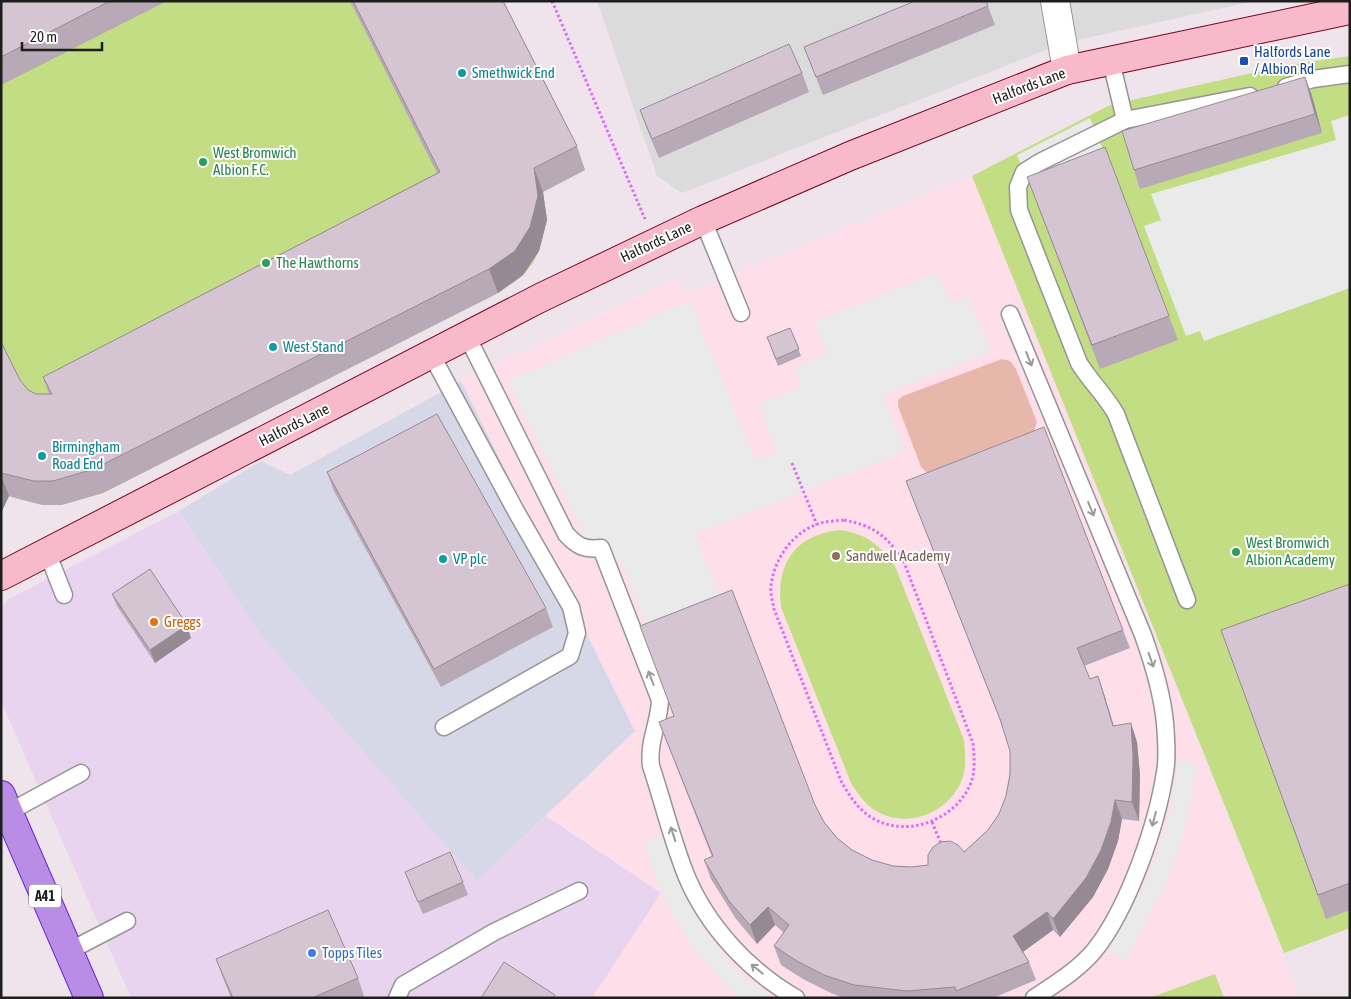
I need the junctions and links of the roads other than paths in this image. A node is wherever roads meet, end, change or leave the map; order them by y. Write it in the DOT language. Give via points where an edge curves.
graph roads {
  1 [pos="1055,1"];
  2 [pos="1350,10"];
  3 [pos="1111,61"];
  4 [pos="1067,70"];
  5 [pos="1350,74"];
  6 [pos="1126,120"];
  7 [pos="703,220"];
  8 [pos="741,313"];
  9 [pos="1010,314"];
  10 [pos="467,336"];
  11 [pos="432,354"];
  12 [pos="47,552"];
  13 [pos="1,576"];
  14 [pos="64,595"];
  15 [pos="1187,600"];
  16 [pos="444,727"];
  17 [pos="81,773"];
  18 [pos="5,803"];
  19 [pos="580,892"];
  20 [pos="127,921"];
  21 [pos="69,951"];
  22 [pos="89,998"];
  23 [pos="397,998"];
  24 [pos="796,998"];
  25 [pos="1034,998"];
  1 -- 4 [label="street"];
  2 -- 3 [label="street, Halfords Lane"];
  3 -- 4 [label="street, Halfords Lane"];
  3 -- 6 [label="lane"];
  4 -- 7 [label="street, Halfords Lane" via="850,156"];
  5 -- 6 [label="lane" via="1313,79 1269,92"];
  6 -- 15 [label="lane" via="1024,172 1018,187 1019,210 1079,363 1116,414"];
  7 -- 8 [label="lane"];
  7 -- 10 [label="street, Halfords Lane"];
  9 -- 25 [label="lane, one-way" via="1143,634 1156,674 1165,722 1166,771 1137,873 1094,951"];
  10 -- 11 [label="street, Halfords Lane"];
  24 -- 10 [label="lane, one-way" via="741,956 713,923 687,876 651,766 649,749 659,717 660,700 601,548 587,550 576,545 566,534"];
  11 -- 12 [label="street, Halfords Lane"];
  11 -- 16 [label="lane" via="571,607 578,633 570,656"];
  12 -- 13 [label="street, Halfords Lane"];
  12 -- 14 [label="lane"];
  17 -- 18 [label="lane"];
  18 -- 21 [label="highway, A41"];
  19 -- 23 [label="lane" via="494,932 403,986"];
  20 -- 21 [label="lane"];
  21 -- 22 [label="highway, A41"];
}
